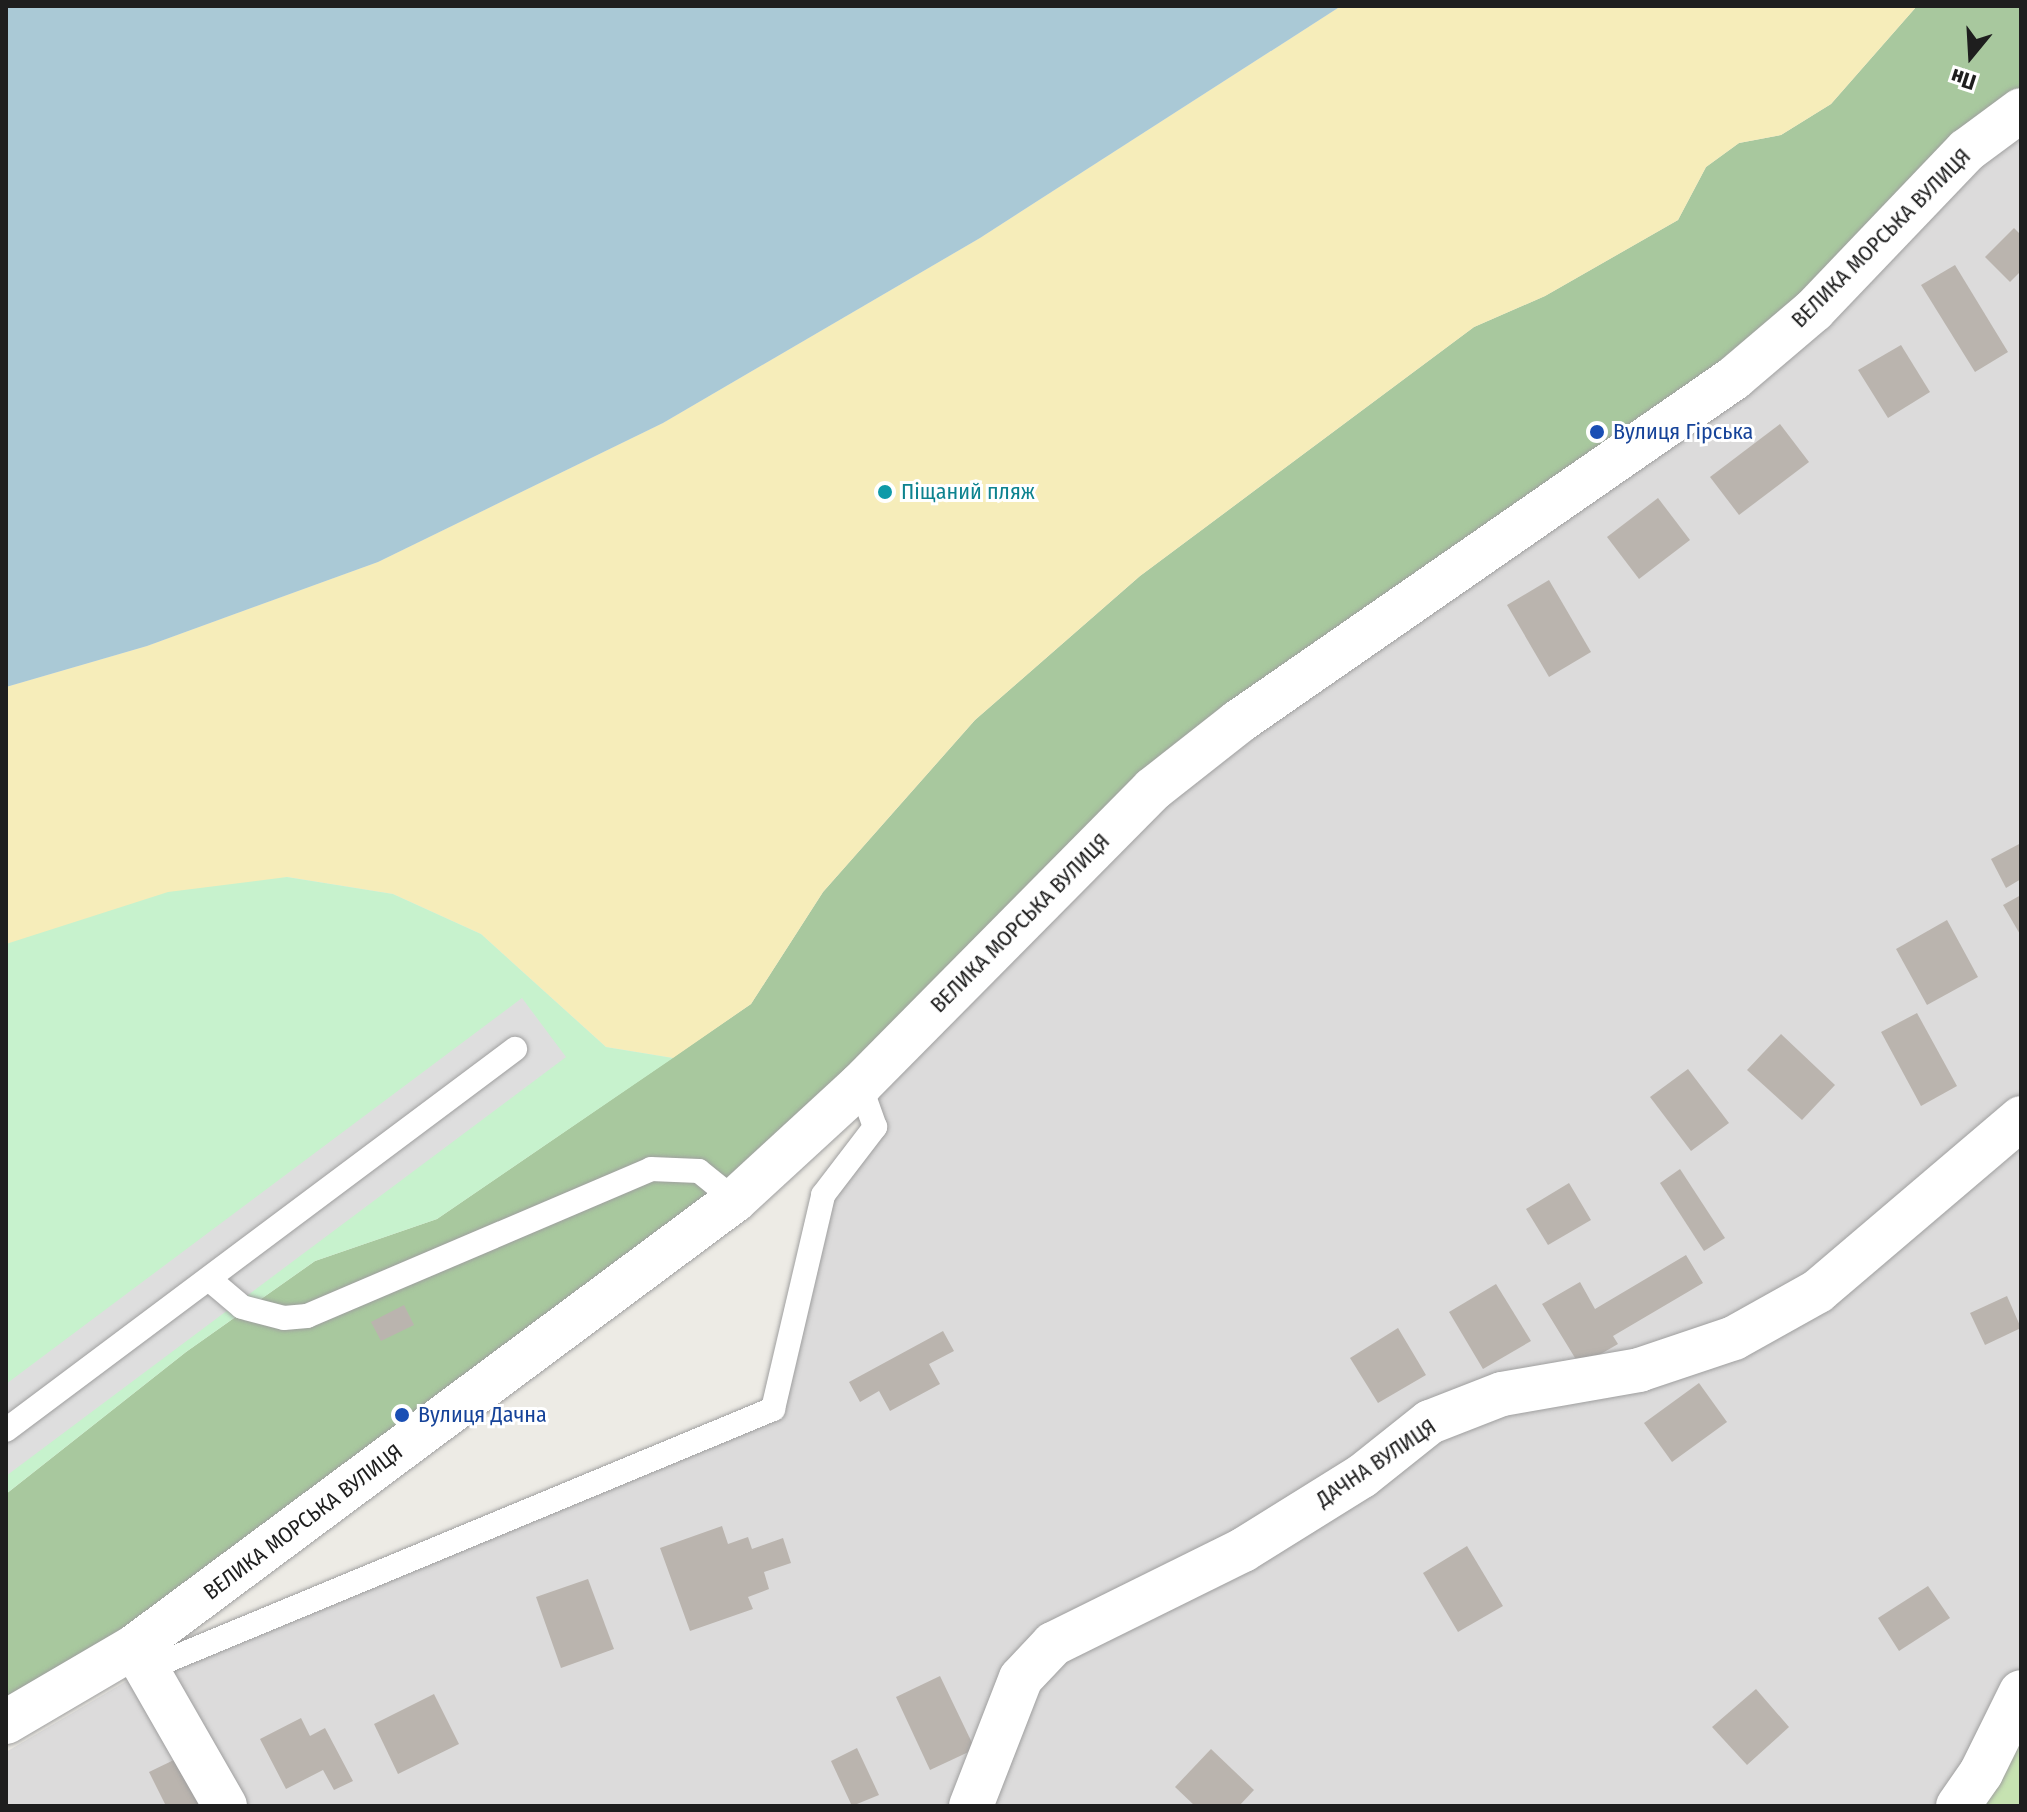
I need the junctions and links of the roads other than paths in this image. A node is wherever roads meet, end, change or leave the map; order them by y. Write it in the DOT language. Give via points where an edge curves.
graph roads {
  1 [pos="2021,110"];
  2 [pos="515,1049"];
  3 [pos="860,1085"];
  4 [pos="2021,1118"];
  5 [pos="735,1200"];
  6 [pos="209,1279"];
  7 [pos="6,1430"];
  8 [pos="141,1658"];
  9 [pos="2021,1692"];
  10 [pos="6,1722"];
  11 [pos="225,1806"];
  12 [pos="971,1806"];
  13 [pos="1958,1806"];
  1 -- 3 [label="street, ВЕЛИКА МОРСЬКА ВУЛИЦЯ" via="1967,150 1814,310 1734,378 1238,722 1153,789"];
  2 -- 6 [label="lane"];
  3 -- 5 [label="street, ВЕЛИКА МОРСЬКА ВУЛИЦЯ"];
  3 -- 8 [label="lane" via="875,1127 823,1195 773,1409"];
  4 -- 12 [label="street, ДАЧНА ВУЛИЦЯ" via="1818,1291 1748,1330 1639,1370 1502,1394 1430,1422 1362,1476 1243,1550 1053,1644 1021,1678"];
  5 -- 6 [label="lane" via="699,1171 651,1169 307,1316 284,1318 242,1307"];
  5 -- 8 [label="street, ВЕЛИКА МОРСЬКА ВУЛИЦЯ"];
  6 -- 7 [label="lane"];
  8 -- 10 [label="street, ВЕЛИКА МОРСЬКА ВУЛИЦЯ"];
  8 -- 11 [label="street"];
  9 -- 13 [label="street" via="1981,1773"];
}
